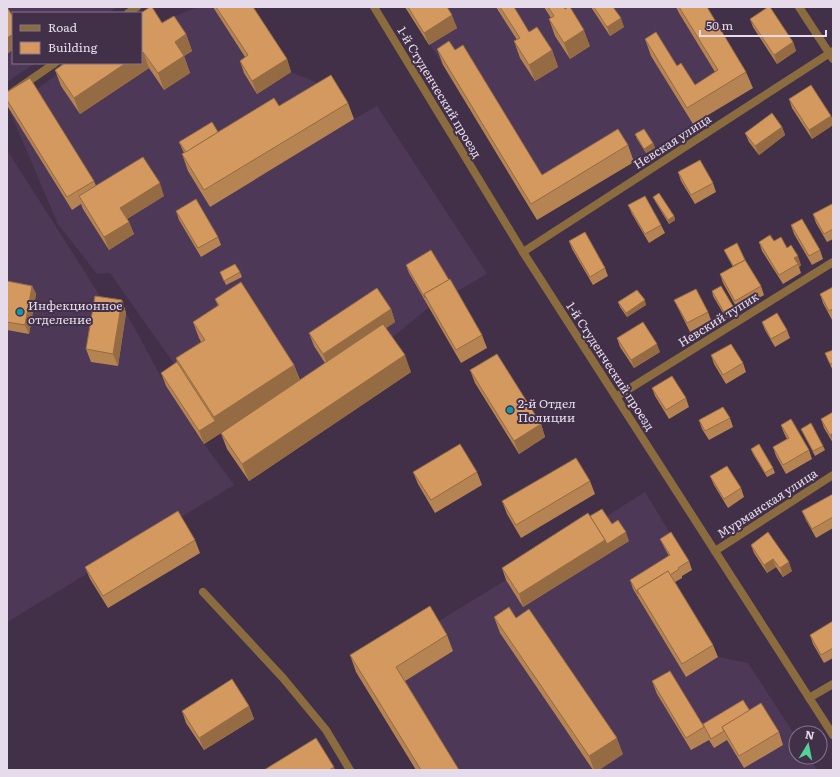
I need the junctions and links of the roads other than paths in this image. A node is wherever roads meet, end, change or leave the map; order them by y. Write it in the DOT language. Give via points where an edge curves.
graph roads {
  1 [pos="374,7"];
  2 [pos="799,7"];
  3 [pos="832,54"];
  4 [pos="54,64"];
  5 [pos="7,96"];
  6 [pos="523,252"];
  7 [pos="833,262"];
  8 [pos="616,397"];
  9 [pos="833,475"];
  10 [pos="715,551"];
  11 [pos="203,592"];
  12 [pos="833,684"];
  13 [pos="809,698"];
  14 [pos="833,735"];
  15 [pos="350,770"];
  1 -- 6 [label="street, 1-й Студенческий проезд"];
  2 -- 3 [label="street"];
  3 -- 6 [label="street, Невская улица"];
  4 -- 5 [label="street"];
  6 -- 8 [label="street, 1-й Студенческий проезд"];
  7 -- 8 [label="street, Невский тупик"];
  8 -- 10 [label="street, 1-й Студенческий проезд"];
  9 -- 10 [label="street, Мурманская улица"];
  10 -- 13 [label="street, 1-й Студенческий проезд"];
  11 -- 15 [label="street" via="293,690 326,730"];
  12 -- 13 [label="street"];
  13 -- 14 [label="street, 1-й Студенческий проезд"];
}
